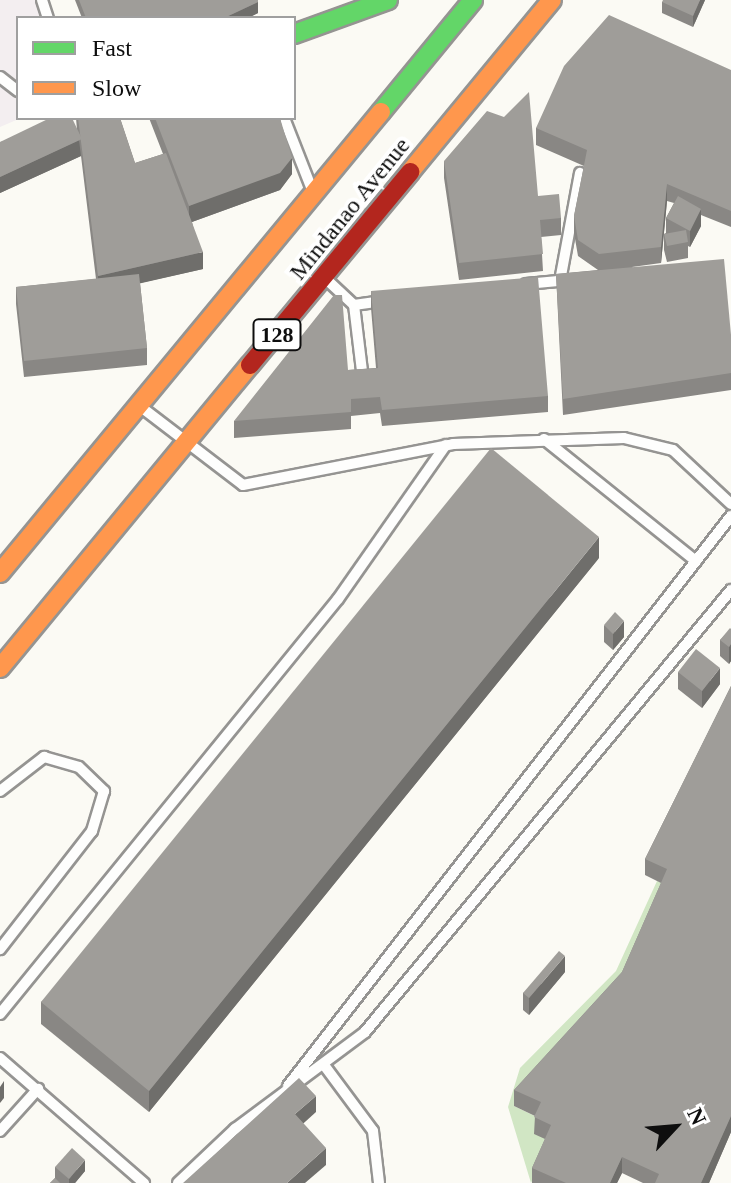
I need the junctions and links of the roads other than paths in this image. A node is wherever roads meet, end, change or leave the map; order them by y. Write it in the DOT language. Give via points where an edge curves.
graph roads {
  1 [pos="388,0"];
  2 [pos="473,0"];
  3 [pos="552,0"];
  4 [pos="296,33"];
  5 [pos="0,77"];
  6 [pos="16,89"];
  7 [pos="285,120"];
  8 [pos="580,173"];
  9 [pos="314,195"];
  10 [pos="325,277"];
  11 [pos="589,278"];
  12 [pos="560,281"];
  13 [pos="516,285"];
  14 [pos="399,299"];
  15 [pos="354,305"];
  16 [pos="363,379"];
  17 [pos="139,406"];
  18 [pos="543,438"];
  19 [pos="186,443"];
  20 [pos="446,445"];
  21 [pos="731,504"];
  22 [pos="731,516"];
  23 [pos="696,561"];
  24 [pos="0,573"];
  25 [pos="731,590"];
  26 [pos="0,668"];
  27 [pos="0,791"];
  28 [pos="0,949"];
  29 [pos="0,1014"];
  30 [pos="0,1058"];
  31 [pos="324,1065"];
  32 [pos="38,1089"];
  33 [pos="281,1095"];
  34 [pos="0,1131"];
  35 [pos="144,1183"];
  36 [pos="178,1183"];
  37 [pos="379,1183"];
  1 -- 4 [label="main road"];
  2 -- 9 [label="main road, Mindanao Avenue / 128"];
  3 -- 10 [label="main road, Mindanao Avenue / 128"];
  5 -- 6 [label="lane"];
  7 -- 9 [label="lane"];
  8 -- 12 [label="lane"];
  9 -- 17 [label="main road, Mindanao Avenue / 128"];
  10 -- 15 [label="lane"];
  10 -- 19 [label="main road, Mindanao Avenue / 128"];
  11 -- 12 [label="lane"];
  12 -- 13 [label="lane"];
  14 -- 15 [label="lane"];
  15 -- 16 [label="lane"];
  17 -- 19 [label="lane"];
  17 -- 24 [label="main road, Mindanao Avenue / 128"];
  18 -- 20 [label="lane"];
  18 -- 21 [label="lane" via="652,441 697,465"];
  18 -- 23 [label="lane" via="592,470"];
  19 -- 20 [label="lane" via="243,485 267,486"];
  19 -- 26 [label="main road, Mindanao Avenue / 128"];
  20 -- 29 [label="lane" via="338,599 132,861"];
  22 -- 23 [label="lane"];
  23 -- 33 [label="lane"];
  25 -- 31 [label="lane" via="403,991"];
  27 -- 28 [label="lane" via="44,757 79,767 104,791 92,831"];
  30 -- 32 [label="lane"];
  31 -- 33 [label="lane"];
  31 -- 37 [label="lane" via="373,1131 381,1153"];
  32 -- 34 [label="lane"];
  32 -- 35 [label="lane"];
  33 -- 36 [label="lane"];
}
